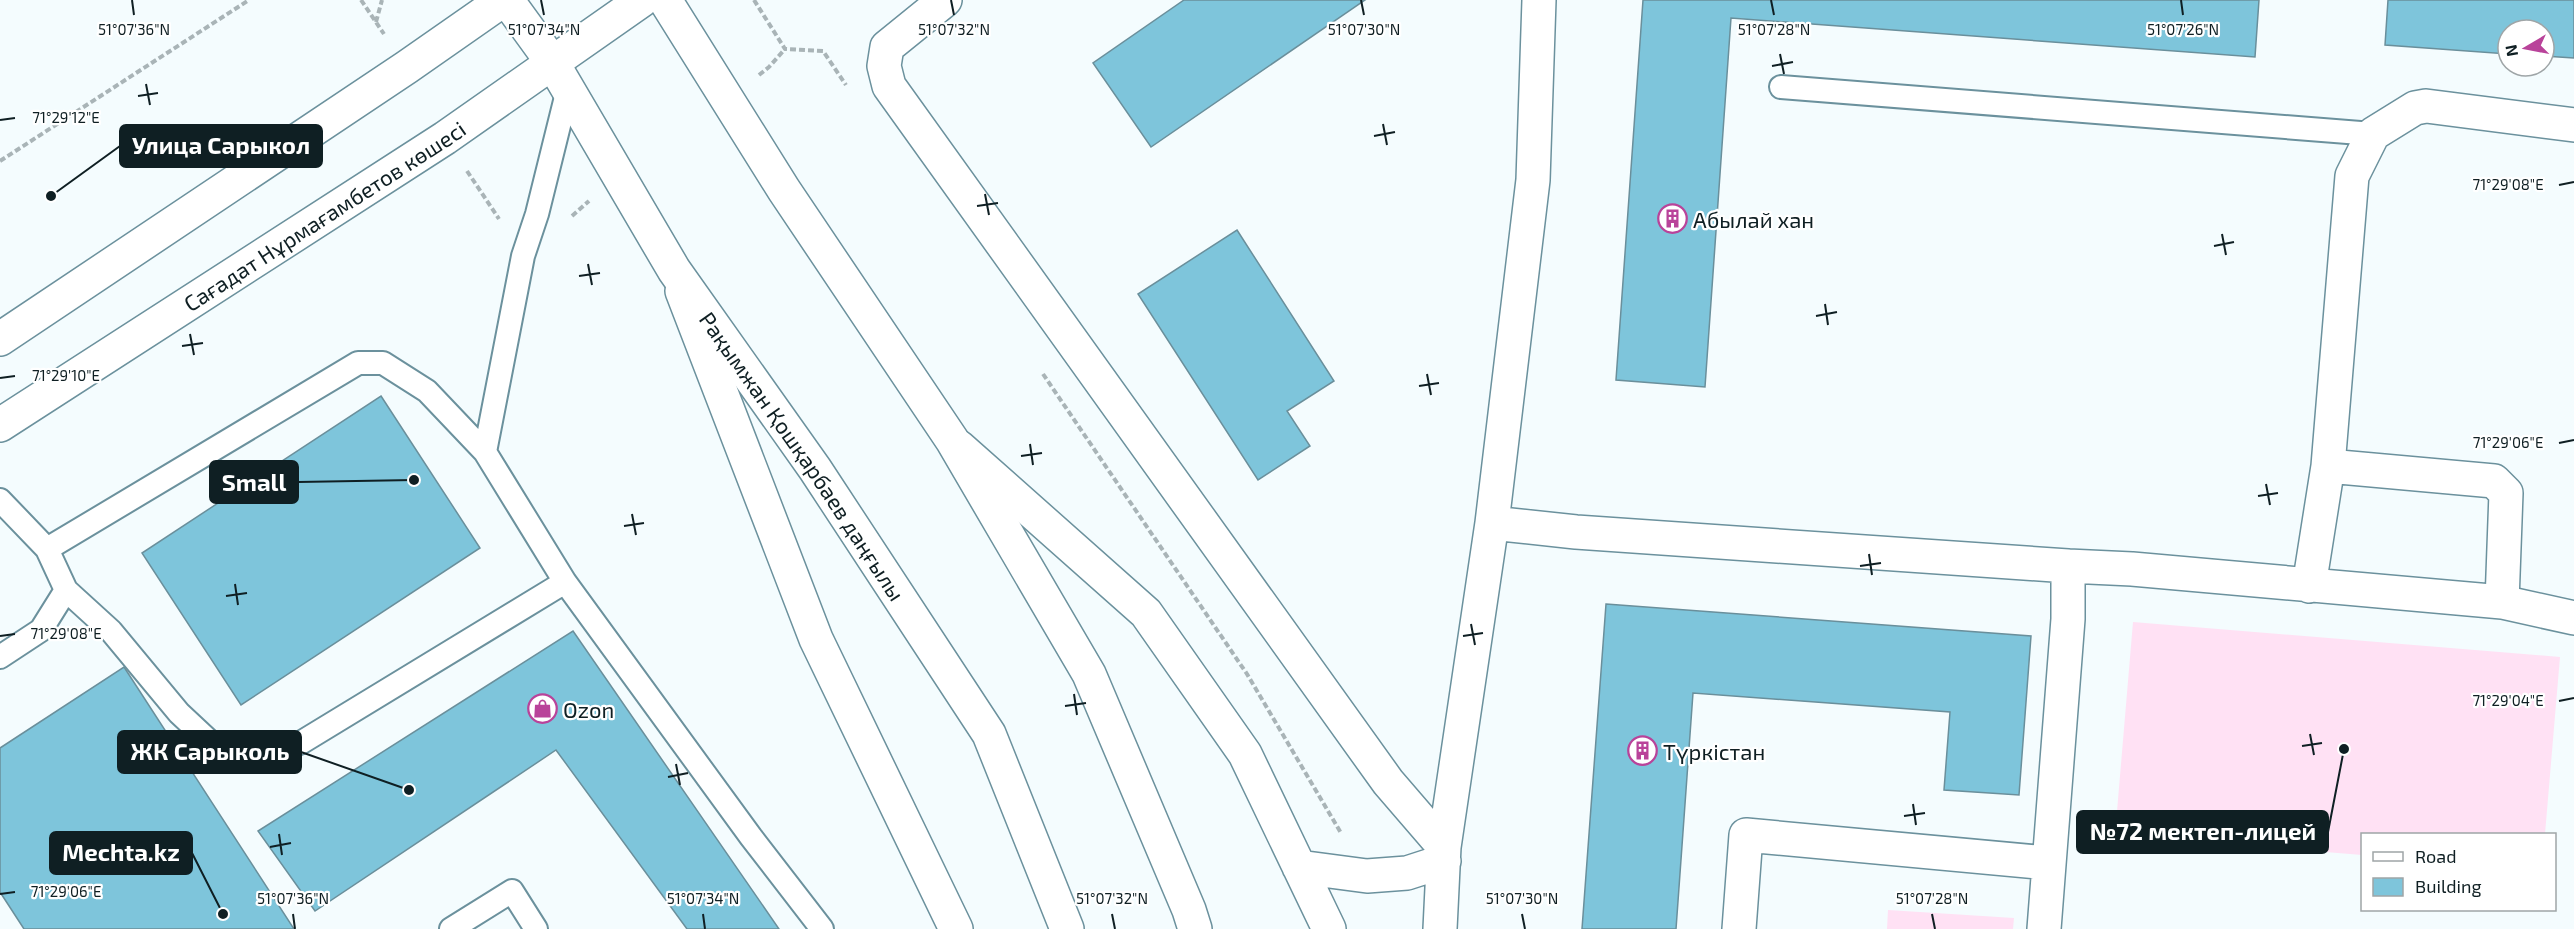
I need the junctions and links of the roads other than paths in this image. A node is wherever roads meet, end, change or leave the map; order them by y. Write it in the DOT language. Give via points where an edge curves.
graph roads {
  1 [pos="505,0"];
  2 [pos="642,0"];
  3 [pos="665,0"];
  4 [pos="945,0"];
  5 [pos="1539,0"];
  6 [pos="552,62"];
  7 [pos="1781,87"];
  8 [pos="568,89"];
  9 [pos="2574,125"];
  10 [pos="2373,134"];
  11 [pos="674,270"];
  12 [pos="0,339"];
  13 [pos="0,425"];
  14 [pos="952,440"];
  15 [pos="485,452"];
  16 [pos="2328,466"];
  17 [pos="0,500"];
  18 [pos="1492,523"];
  19 [pos="47,549"];
  20 [pos="2068,566"];
  21 [pos="565,582"];
  22 [pos="2309,586"];
  23 [pos="66,590"];
  24 [pos="2502,602"];
  25 [pos="2574,618"];
  26 [pos="0,657"];
  27 [pos="1444,854"];
  28 [pos="2048,863"];
  29 [pos="1299,867"];
  30 [pos="950,927"];
  31 [pos="451,929"];
  32 [pos="536,929"];
  33 [pos="822,929"];
  34 [pos="1067,929"];
  35 [pos="1195,929"];
  36 [pos="1329,929"];
  37 [pos="1440,929"];
  38 [pos="1739,929"];
  39 [pos="2044,929"];
  1 -- 6 [label="street, Рақымжан Қошқарбаев даңғылы"];
  1 -- 12 [label="street"];
  2 -- 6 [label="street, Сағадат Нұрмағамбетов көшесі"];
  3 -- 14 [label="street" via="784,190"];
  4 -- 27 [label="street" via="887,48 884,66 889,86 1388,782"];
  5 -- 18 [label="street" via="1533,180"];
  6 -- 8 [label="street, Рақымжан Қошқарбаев даңғылы"];
  6 -- 13 [label="street, Сағадат Нұрмағамбетов көшесі" via="445,138"];
  7 -- 10 [label="lane"];
  8 -- 11 [label="street, Рақымжан Қошқарбаев даңғылы"];
  8 -- 15 [label="lane" via="523,256"];
  9 -- 10 [label="street" via="2426,106 2415,108"];
  10 -- 16 [label="street" via="2352,176"];
  11 -- 30 [label="street" via="816,639"];
  11 -- 34 [label="street, Рақымжан Қошқарбаев даңғылы" via="815,469 989,734"];
  14 -- 29 [label="street" via="1146,613 1245,754"];
  14 -- 35 [label="street" via="1089,674"];
  15 -- 19 [label="lane" via="428,391 383,363 358,363"];
  15 -- 21 [label="lane"];
  16 -- 22 [label="street"];
  16 -- 24 [label="street" via="2494,482 2506,493"];
  17 -- 19 [label="lane"];
  18 -- 20 [label="street"];
  18 -- 27 [label="street"];
  19 -- 23 [label="lane"];
  20 -- 22 [label="street"];
  20 -- 28 [label="street" via="2068,619"];
  21 -- 23 [label="lane" via="302,742 254,761 225,756 179,713 111,632"];
  21 -- 33 [label="lane"];
  22 -- 24 [label="street"];
  23 -- 26 [label="lane" via="41,630"];
  24 -- 25 [label="street"];
  27 -- 29 [label="street" via="1407,873 1366,876"];
  27 -- 37 [label="street"];
  28 -- 38 [label="street" via="1746,835"];
  28 -- 39 [label="street"];
  29 -- 36 [label="street"];
  31 -- 32 [label="lane" via="512,891"];
}
